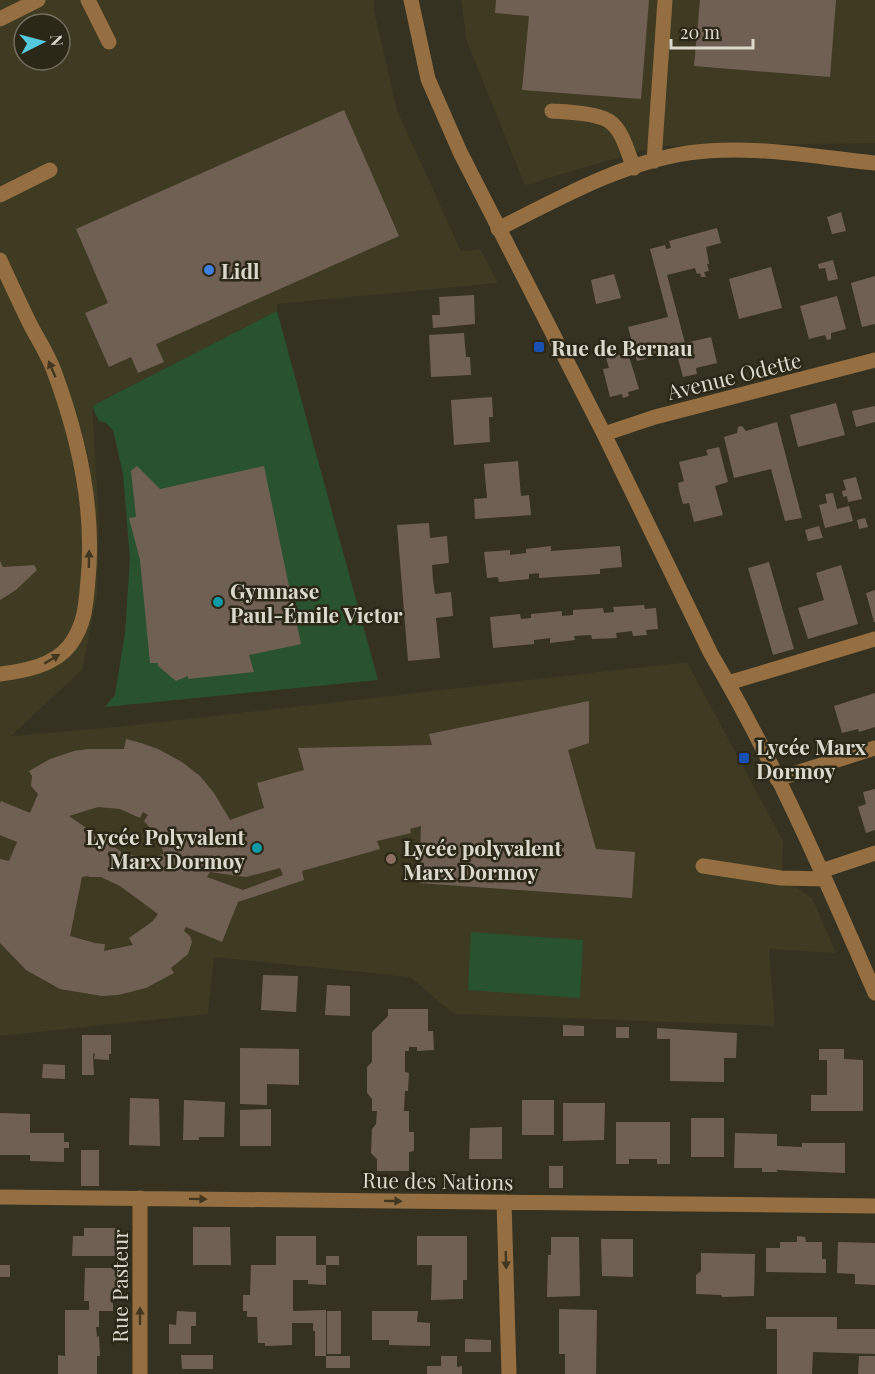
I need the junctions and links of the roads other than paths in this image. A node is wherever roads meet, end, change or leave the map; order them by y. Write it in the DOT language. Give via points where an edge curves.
graph roads {
  1 [pos="38,0"];
  2 [pos="88,0"];
  3 [pos="411,0"];
  4 [pos="665,0"];
  5 [pos="0,19"];
  6 [pos="109,42"];
  7 [pos="552,111"];
  8 [pos="654,161"];
  9 [pos="875,163"];
  10 [pos="634,168"];
  11 [pos="50,170"];
  12 [pos="0,195"];
  13 [pos="498,229"];
  14 [pos="0,260"];
  15 [pos="875,360"];
  16 [pos="604,434"];
  17 [pos="875,639"];
  18 [pos="0,674"];
  19 [pos="728,682"];
  20 [pos="875,748"];
  21 [pos="777,779"];
  22 [pos="875,854"];
  23 [pos="703,866"];
  24 [pos="823,875"];
  25 [pos="868,961"];
  26 [pos="875,993"];
  27 [pos="0,1197"];
  28 [pos="140,1198"];
  29 [pos="504,1202"];
  30 [pos="875,1206"];
  31 [pos="140,1374"];
  32 [pos="509,1374"];
  1 -- 5 [label="street"];
  2 -- 6 [label="street"];
  3 -- 13 [label="street" via="428,79"];
  4 -- 8 [label="street"];
  7 -- 10 [label="street" via="610,121"];
  8 -- 9 [label="street" via="688,153 739,150"];
  8 -- 10 [label="street"];
  10 -- 13 [label="street" via="591,183"];
  11 -- 12 [label="street"];
  13 -- 16 [label="street"];
  18 -- 14 [label="street, one-way" via="45,664 69,645 84,617 90,561 87,493 75,434 53,369"];
  15 -- 16 [label="street, Avenue Odette"];
  16 -- 19 [label="street"];
  17 -- 19 [label="street"];
  19 -- 21 [label="street"];
  20 -- 21 [label="street"];
  21 -- 24 [label="street"];
  22 -- 24 [label="street"];
  23 -- 24 [label="street" via="782,878"];
  24 -- 25 [label="street"];
  25 -- 26 [label="street"];
  27 -- 28 [label="street, Rue des Nations"];
  28 -- 29 [label="street, Rue des Nations, one-way"];
  31 -- 28 [label="street, Rue Pasteur, one-way"];
  29 -- 30 [label="street, Rue des Nations"];
  29 -- 32 [label="street, one-way"];
}
